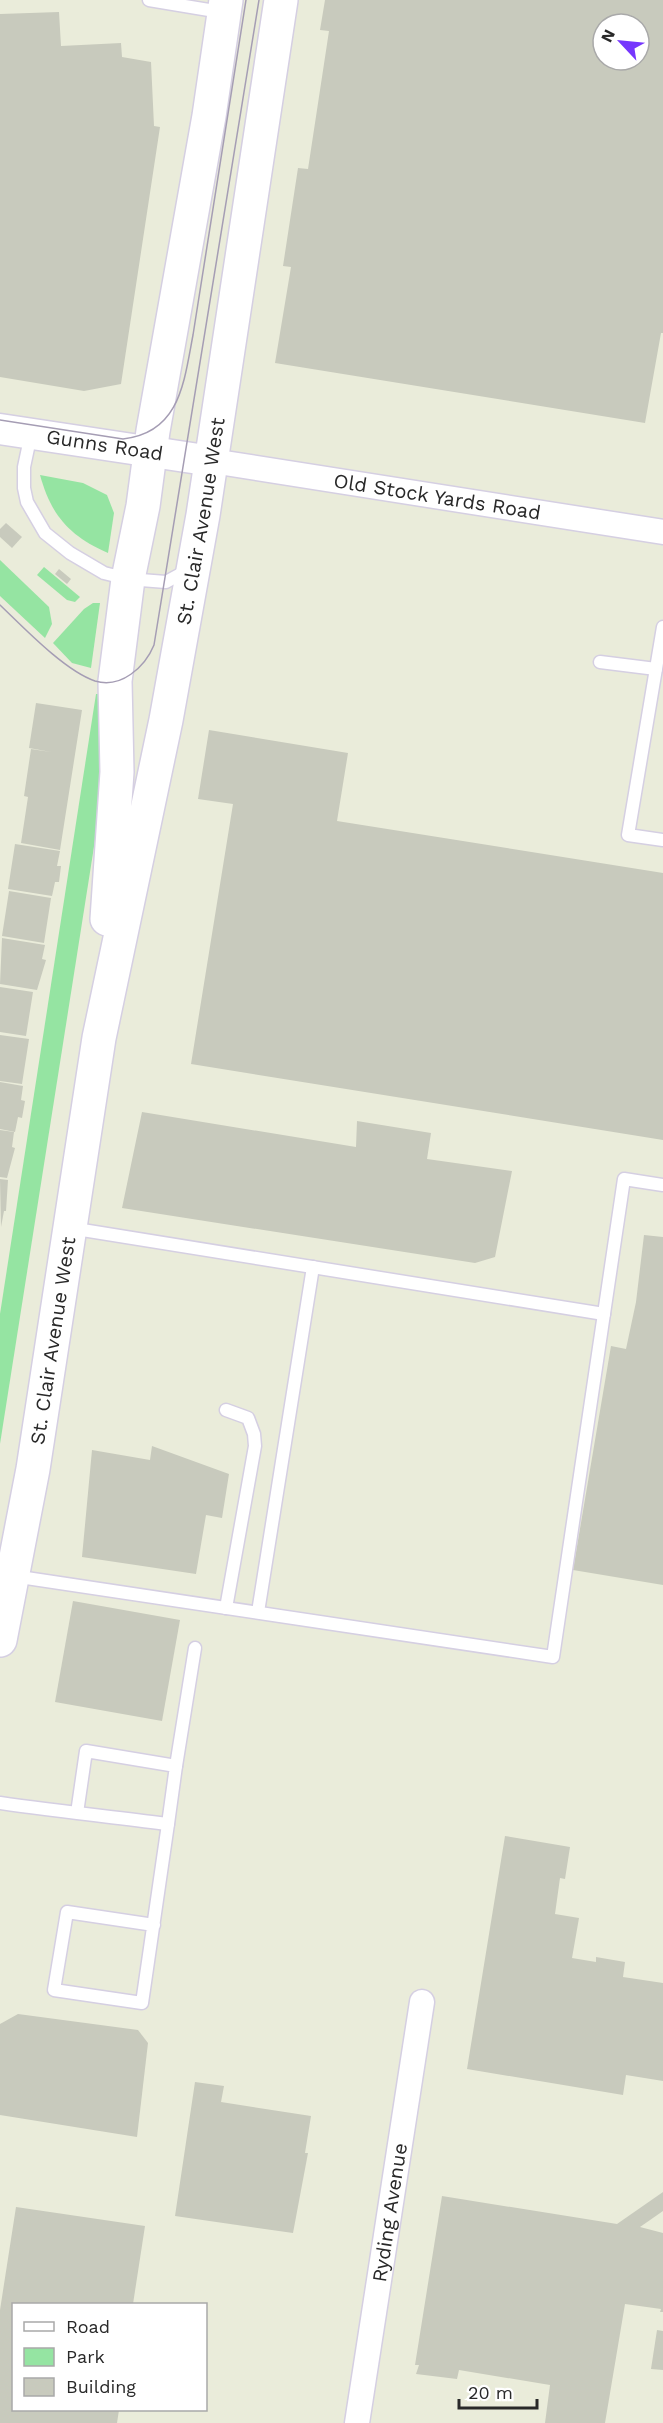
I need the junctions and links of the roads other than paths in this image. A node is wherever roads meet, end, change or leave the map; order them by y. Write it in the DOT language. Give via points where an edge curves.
graph roads {
  1 [pos="149,0"];
  2 [pos="281,0"];
  3 [pos="225,6"];
  4 [pos="0,429"];
  5 [pos="32,433"];
  6 [pos="151,452"];
  7 [pos="212,461"];
  8 [pos="663,532"];
  9 [pos="194,567"];
  10 [pos="128,579"];
  11 [pos="663,627"];
  12 [pos="600,662"];
  13 [pos="656,669"];
  14 [pos="663,840"];
  15 [pos="99,1038"];
  16 [pos="663,1185"];
  17 [pos="69,1228"];
  18 [pos="313,1267"];
  19 [pos="604,1314"];
  20 [pos="226,1410"];
  21 [pos="12,1576"];
  22 [pos="226,1608"];
  23 [pos="258,1612"];
  24 [pos="0,1640"];
  25 [pos="195,1648"];
  26 [pos="176,1766"];
  27 [pos="0,1803"];
  28 [pos="77,1813"];
  29 [pos="168,1824"];
  30 [pos="154,1925"];
  31 [pos="422,2001"];
  32 [pos="357,2423"];
  1 -- 3 [label="lane"];
  2 -- 7 [label="main road, St. Clair Avenue West"];
  3 -- 6 [label="main road, St. Clair Avenue West"];
  4 -- 5 [label="street, Gunns Road"];
  5 -- 6 [label="street, Gunns Road"];
  5 -- 10 [label="lane" via="24,467 27,502 34,516 45,532 70,553 96,570"];
  6 -- 7 [label="street, Gunns Road"];
  6 -- 10 [label="main road, St. Clair Avenue West"];
  7 -- 8 [label="street, Old Stock Yards Road"];
  7 -- 9 [label="main road, St. Clair Avenue West"];
  9 -- 10 [label="lane" via="166,582"];
  9 -- 15 [label="main road, St. Clair Avenue West"];
  10 -- 15 [label="main road, St. Clair Avenue West" via="115,681 117,772"];
  11 -- 13 [label="lane"];
  12 -- 13 [label="lane"];
  13 -- 14 [label="lane" via="628,835"];
  15 -- 17 [label="main road, St. Clair Avenue West"];
  16 -- 19 [label="lane" via="624,1179"];
  17 -- 18 [label="lane"];
  17 -- 21 [label="main road, St. Clair Avenue West" via="33,1469"];
  18 -- 19 [label="lane"];
  18 -- 23 [label="lane"];
  19 -- 23 [label="lane" via="553,1657"];
  20 -- 22 [label="lane" via="248,1418 255,1446"];
  21 -- 22 [label="lane"];
  21 -- 24 [label="main road, St. Clair Avenue West"];
  22 -- 23 [label="lane"];
  25 -- 26 [label="lane"];
  26 -- 28 [label="lane" via="86,1751"];
  26 -- 29 [label="lane"];
  27 -- 28 [label="lane"];
  28 -- 29 [label="lane"];
  29 -- 30 [label="lane"];
  30 -- 30 [label="lane" via="142,2003 54,1990 67,1912"];
  31 -- 32 [label="street, Ryding Avenue"];
}
